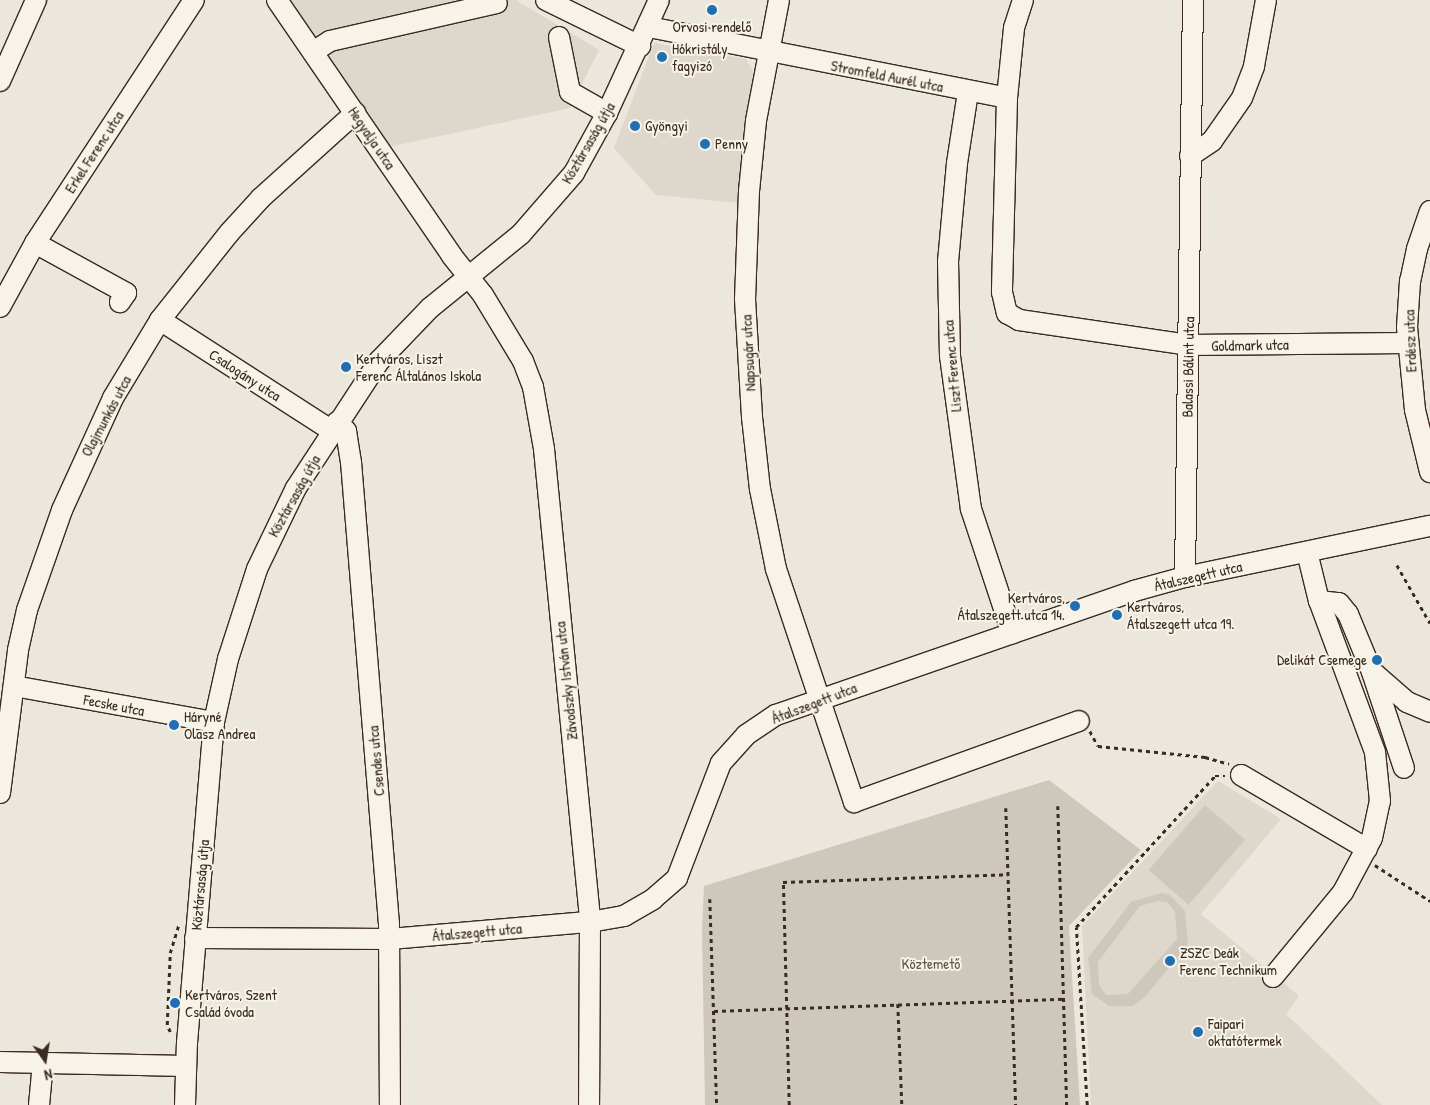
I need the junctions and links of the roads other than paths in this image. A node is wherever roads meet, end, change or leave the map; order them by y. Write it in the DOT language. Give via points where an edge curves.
graph roads {
  1 [pos="36,0"];
  2 [pos="194,0"];
  3 [pos="277,0"];
  4 [pos="546,0"];
  5 [pos="660,0"];
  6 [pos="779,0"];
  7 [pos="1023,0"];
  8 [pos="1193,0"];
  9 [pos="1266,0"];
  10 [pos="497,3"];
  11 [pos="649,27"];
  12 [pos="559,37"];
  13 [pos="640,46"];
  14 [pos="313,52"];
  15 [pos="768,53"];
  16 [pos="0,81"];
  17 [pos="968,92"];
  18 [pos="1006,98"];
  19 [pos="354,112"];
  20 [pos="607,113"];
  21 [pos="1190,156"];
  22 [pos="1430,211"];
  23 [pos="35,243"];
  24 [pos="468,276"];
  25 [pos="120,302"];
  26 [pos="0,307"];
  27 [pos="160,320"];
  28 [pos="1408,343"];
  29 [pos="1188,345"];
  30 [pos="334,426"];
  31 [pos="1430,472"];
  32 [pos="1430,526"];
  33 [pos="1307,552"];
  34 [pos="1185,577"];
  35 [pos="1320,601"];
  36 [pos="1012,633"];
  37 [pos="1372,672"];
  38 [pos="14,686"];
  39 [pos="818,700"];
  40 [pos="1430,712"];
  41 [pos="1079,721"];
  42 [pos="214,722"];
  43 [pos="1404,768"];
  44 [pos="1241,775"];
  45 [pos="0,793"];
  46 [pos="1365,853"];
  47 [pos="590,922"];
  48 [pos="195,938"];
  49 [pos="390,939"];
  50 [pos="1273,977"];
  51 [pos="0,1062"];
  52 [pos="44,1063"];
  53 [pos="186,1066"];
  54 [pos="39,1105"];
  55 [pos="185,1105"];
  56 [pos="390,1105"];
  57 [pos="589,1105"];
  1 -- 16 [label="street"];
  2 -- 23 [label="street, Erkel Ferenc utca"];
  3 -- 14 [label="street, Hegyalja utca"];
  4 -- 13 [label="street"];
  5 -- 11 [label="street, Köztársaság útja"];
  6 -- 15 [label="street, Napsugár utca"];
  7 -- 18 [label="street" via="1014,28"];
  8 -- 21 [label="street, Balassi Bálint utca"];
  9 -- 21 [label="street" via="1254,66 1242,98 1212,141"];
  10 -- 14 [label="street" via="330,41"];
  11 -- 13 [label="street, Köztársaság útja"];
  11 -- 15 [label="street, Stromfeld Aurél utca"];
  12 -- 20 [label="street" via="570,92"];
  13 -- 20 [label="street, Köztársaság útja"];
  14 -- 19 [label="street, Hegyalja utca"];
  15 -- 17 [label="street, Stromfeld Aurél utca"];
  15 -- 39 [label="street, Napsugár utca" via="756,121 746,249 749,383 769,540"];
  17 -- 18 [label="street, Stromfeld Aurél utca"];
  17 -- 36 [label="street, Liszt Ferenc utca" via="950,241 949,341 971,510"];
  18 -- 29 [label="street, Goldmark utca" via="1002,292 1007,313 1018,320"];
  19 -- 24 [label="street, Hegyalja utca"];
  19 -- 27 [label="street, Olajmunkás utca" via="261,198"];
  20 -- 24 [label="street, Köztársaság útja" via="574,173 541,214 504,249"];
  21 -- 29 [label="street, Balassi Bálint utca"];
  22 -- 28 [label="street, Erdész utca" via="1416,249 1410,281"];
  23 -- 25 [label="street" via="126,293"];
  23 -- 26 [label="street, Erkel Ferenc utca"];
  24 -- 30 [label="street, Köztársaság útja" via="402,334 369,374"];
  24 -- 47 [label="street, Závodszky István utca" via="483,295 528,373 538,410"];
  27 -- 30 [label="street, Csalogány utca"];
  27 -- 38 [label="street, Olajmunkás utca" via="114,398 62,510 28,610"];
  28 -- 29 [label="street, Goldmark utca"];
  28 -- 31 [label="street, Erdész utca" via="1415,410"];
  29 -- 34 [label="street, Balassi Bálint utca"];
  30 -- 42 [label="street, Köztársaság útja" via="296,488 257,568 228,659"];
  30 -- 49 [label="street, Csendes utca" via="346,431 351,462"];
  32 -- 33 [label="street, Átalszegett utca"];
  33 -- 34 [label="street, Átalszegett utca"];
  33 -- 35 [label="street"];
  34 -- 36 [label="street, Átalszegett utca"];
  35 -- 37 [label="street" via="1344,607"];
  35 -- 46 [label="street" via="1368,731 1379,774 1379,811"];
  36 -- 39 [label="street, Átalszegett utca"];
  37 -- 40 [label="street" via="1407,702"];
  37 -- 43 [label="street"];
  38 -- 42 [label="street, Fecske utca"];
  38 -- 45 [label="street, Olajmunkás utca"];
  39 -- 41 [label="street, Napsugár utca" via="854,802"];
  39 -- 47 [label="street, Átalszegett utca" via="776,715 746,734 728,755 713,780 682,866 668,887 624,916"];
  42 -- 48 [label="street, Köztársaság útja"];
  44 -- 46 [label="street"];
  46 -- 50 [label="street" via="1343,892"];
  47 -- 49 [label="street, Átalszegett utca"];
  47 -- 57 [label="street, Závodszky István utca"];
  48 -- 49 [label="street, Átalszegett utca"];
  48 -- 53 [label="street, Köztársaság útja"];
  49 -- 56 [label="street, Csendes utca"];
  51 -- 52 [label="street"];
  52 -- 53 [label="street"];
  52 -- 54 [label="street"];
  53 -- 55 [label="street, Köztársaság útja"];
}
